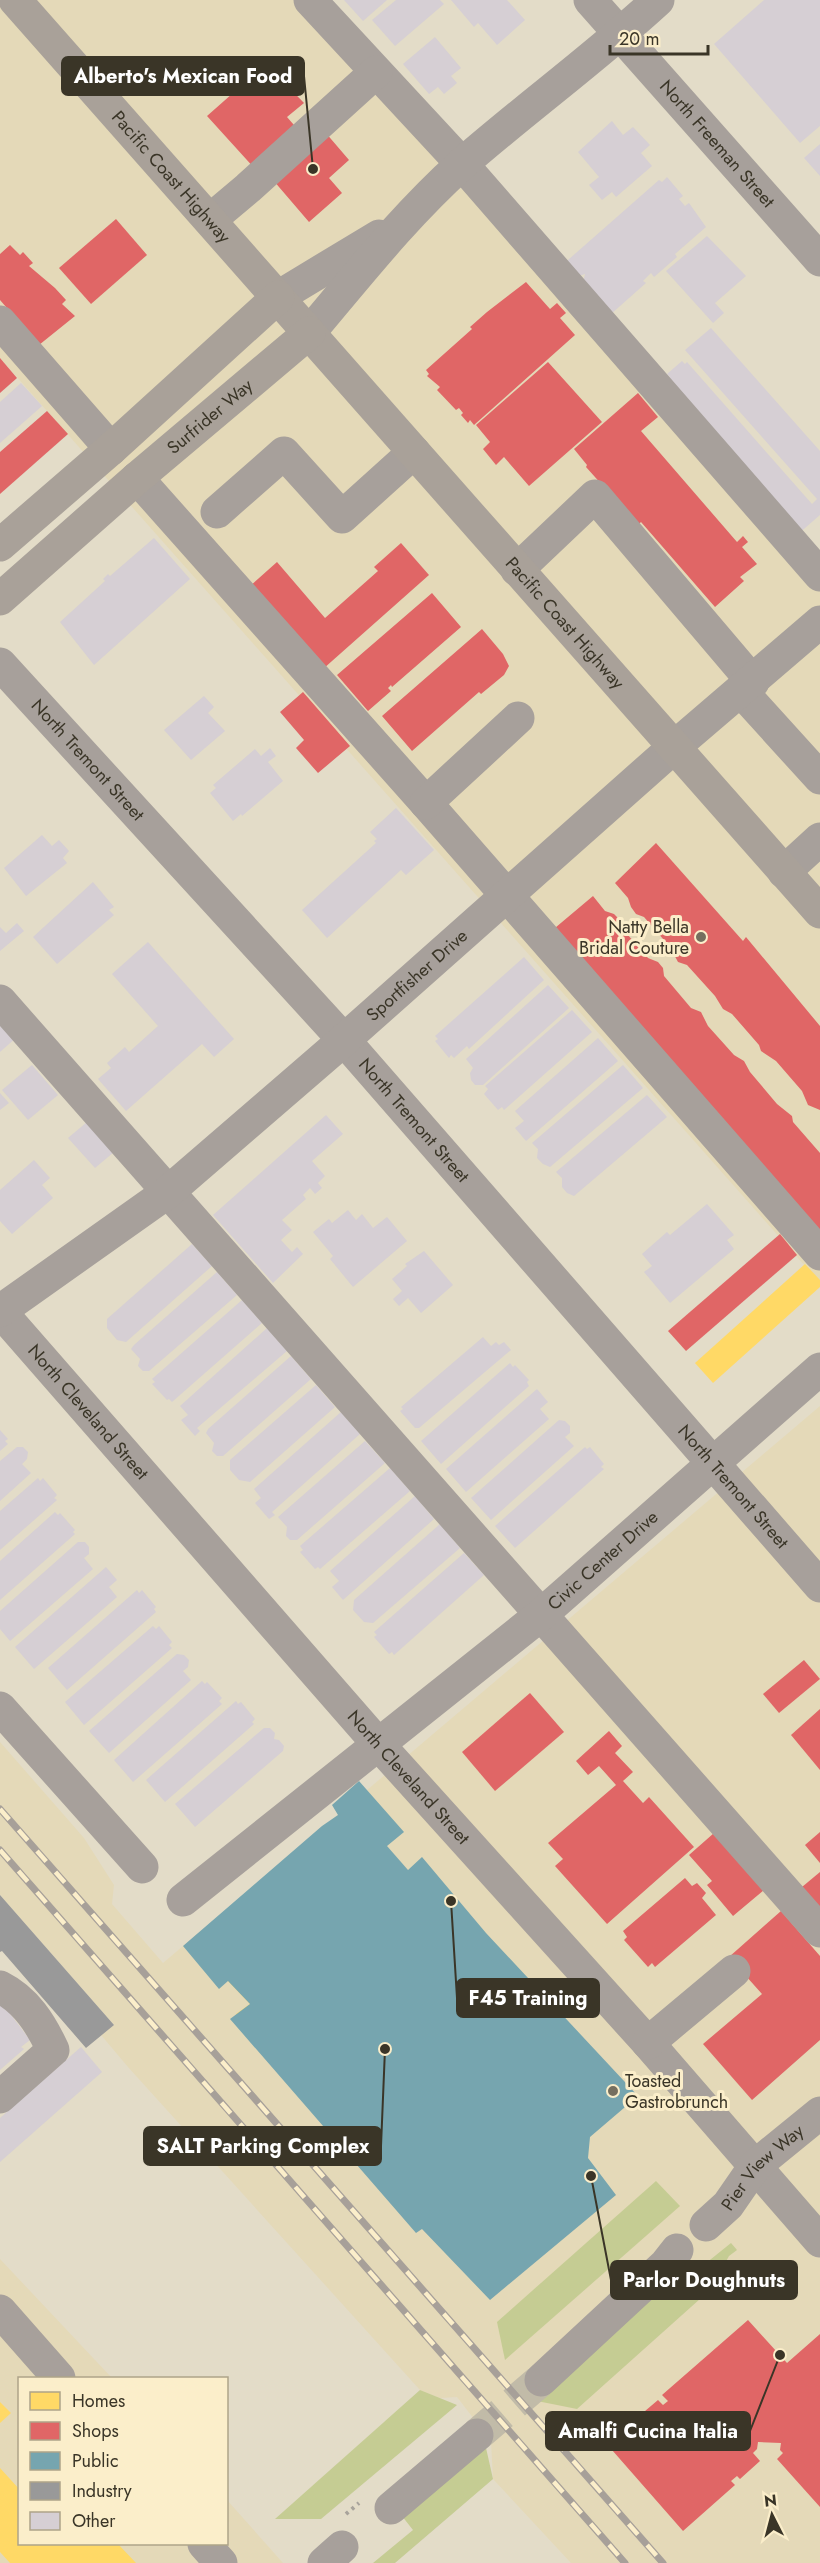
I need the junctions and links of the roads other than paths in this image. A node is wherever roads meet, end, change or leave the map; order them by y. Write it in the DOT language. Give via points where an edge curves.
graph roads {
  1 [pos="15,0"];
  2 [pos="310,0"];
  3 [pos="590,0"];
  4 [pos="658,0"];
  5 [pos="620,34"];
  6 [pos="376,72"];
  7 [pos="462,164"];
  8 [pos="210,220"];
  9 [pos="404,220"];
  10 [pos="820,260"];
  11 [pos="278,297"];
  12 [pos="0,322"];
  13 [pos="309,333"];
  14 [pos="111,449"];
  15 [pos="414,452"];
  16 [pos="137,478"];
  17 [pos="217,512"];
  18 [pos="0,545"];
  19 [pos="517,570"];
  20 [pos="820,575"];
  21 [pos="0,599"];
  22 [pos="820,622"];
  23 [pos="0,664"];
  24 [pos="747,686"];
  25 [pos="518,718"];
  26 [pos="673,748"];
  27 [pos="820,778"];
  28 [pos="426,803"];
  29 [pos="820,839"];
  30 [pos="784,872"];
  31 [pos="507,896"];
  32 [pos="820,912"];
  33 [pos="0,1001"];
  34 [pos="344,1040"];
  35 [pos="168,1192"];
  36 [pos="820,1254"];
  37 [pos="0,1311"];
  38 [pos="820,1369"];
  39 [pos="714,1463"];
  40 [pos="820,1586"];
  41 [pos="542,1614"];
  42 [pos="0,1708"];
  43 [pos="379,1744"];
  44 [pos="142,1868"];
  45 [pos="183,1900"];
  46 [pos="820,1931"];
  47 [pos="734,1971"];
  48 [pos="0,1987"];
  49 [pos="648,2043"];
  50 [pos="0,2097"];
  51 [pos="820,2113"];
  52 [pos="755,2166"];
  53 [pos="706,2225"];
  54 [pos="820,2241"];
  55 [pos="677,2250"];
  56 [pos="0,2311"];
  57 [pos="58,2377"];
  58 [pos="541,2380"];
  59 [pos="477,2434"];
  60 [pos="391,2508"];
  61 [pos="205,2545"];
  62 [pos="221,2563"];
  1 -- 8 [label="main road, Pacific Coast Highway"];
  2 -- 6 [label="street"];
  3 -- 5 [label="street, North Freeman Street"];
  4 -- 5 [label="street, Surfrider Way"];
  5 -- 7 [label="street, Surfrider Way"];
  5 -- 10 [label="street, North Freeman Street"];
  6 -- 7 [label="street"];
  6 -- 8 [label="street"];
  7 -- 9 [label="street, Surfrider Way"];
  7 -- 20 [label="street"];
  8 -- 11 [label="main road, Pacific Coast Highway"];
  9 -- 11 [label="street, Surfrider Way"];
  9 -- 13 [label="street, Surfrider Way"];
  11 -- 13 [label="main road, Pacific Coast Highway"];
  11 -- 14 [label="main road, Surfrider Way"];
  12 -- 14 [label="street"];
  13 -- 15 [label="main road, Pacific Coast Highway"];
  13 -- 16 [label="main road, Surfrider Way"];
  14 -- 18 [label="main road, Surfrider Way"];
  15 -- 17 [label="street" via="342,517 284,453"];
  15 -- 19 [label="main road, Pacific Coast Highway"];
  16 -- 21 [label="main road, Surfrider Way"];
  16 -- 28 [label="street"];
  19 -- 24 [label="street" via="596,496"];
  19 -- 26 [label="main road, Pacific Coast Highway"];
  22 -- 24 [label="street, Sportfisher Drive"];
  23 -- 34 [label="street, North Tremont Street"];
  24 -- 26 [label="street, Sportfisher Drive"];
  24 -- 27 [label="street"];
  25 -- 28 [label="street"];
  26 -- 30 [label="main road, Pacific Coast Highway"];
  26 -- 31 [label="street, Sportfisher Drive"];
  28 -- 31 [label="street"];
  29 -- 30 [label="street"];
  30 -- 32 [label="main road, Pacific Coast Highway"];
  31 -- 34 [label="street, Sportfisher Drive"];
  31 -- 36 [label="street"];
  33 -- 35 [label="street"];
  34 -- 35 [label="street, Sportfisher Drive"];
  34 -- 39 [label="street, North Tremont Street"];
  35 -- 37 [label="street, Sportfisher Drive"];
  35 -- 41 [label="street"];
  37 -- 43 [label="street, North Cleveland Street"];
  38 -- 39 [label="street, Civic Center Drive"];
  39 -- 40 [label="street, North Tremont Street"];
  39 -- 41 [label="street, Civic Center Drive"];
  41 -- 43 [label="street, Civic Center Drive"];
  41 -- 46 [label="street"];
  42 -- 44 [label="street"];
  43 -- 45 [label="street, Civic Center Drive"];
  43 -- 49 [label="street, North Cleveland Street"];
  47 -- 49 [label="street"];
  48 -- 50 [label="street" via="15,1994 43,2027 53,2050"];
  49 -- 52 [label="street, North Cleveland Street"];
  51 -- 52 [label="street, Pier View Way"];
  52 -- 53 [label="street, Pier View Way" via="728,2205"];
  52 -- 54 [label="street, North Cleveland Street"];
  55 -- 58 [label="street"];
  56 -- 57 [label="street"];
  59 -- 60 [label="street"];
  61 -- 62 [label="street"];
}
